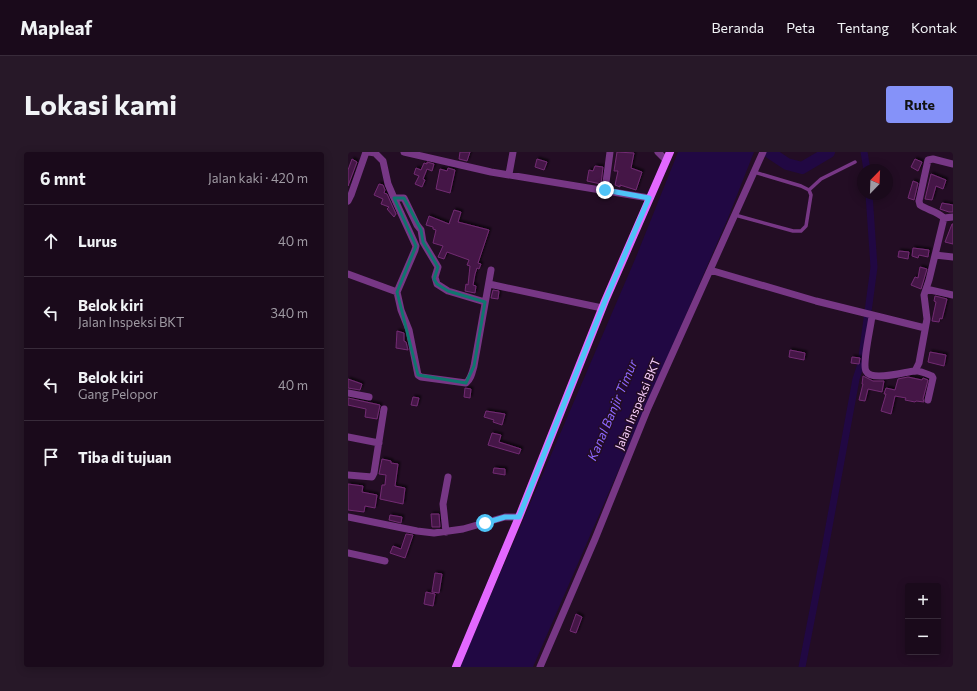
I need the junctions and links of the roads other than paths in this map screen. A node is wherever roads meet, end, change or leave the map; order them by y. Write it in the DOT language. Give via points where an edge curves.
graph roads {
  1 [pos="368,152"];
  2 [pos="404,152"];
  3 [pos="513,152"];
  4 [pos="610,152"];
  5 [pos="658,152"];
  6 [pos="763,152"];
  7 [pos="924,152"];
  8 [pos="668,156"];
  9 [pos="931,158"];
  10 [pos="855,162"];
  11 [pos="953,164"];
  12 [pos="754,172"];
  13 [pos="509,174"];
  14 [pos="350,187"];
  15 [pos="605,190"];
  16 [pos="809,190"];
  17 [pos="394,198"];
  18 [pos="649,198"];
  19 [pos="348,201"];
  20 [pos="735,215"];
  21 [pos="953,217"];
  22 [pos="944,218"];
  23 [pos="935,255"];
  24 [pos="953,257"];
  25 [pos="491,270"];
  26 [pos="710,270"];
  27 [pos="348,274"];
  28 [pos="488,284"];
  29 [pos="926,289"];
  30 [pos="398,292"];
  31 [pos="953,295"];
  32 [pos="485,302"];
  33 [pos="602,308"];
  34 [pos="871,315"];
  35 [pos="925,328"];
  36 [pos="916,370"];
  37 [pos="348,392"];
  38 [pos="369,397"];
  39 [pos="928,400"];
  40 [pos="384,409"];
  41 [pos="348,437"];
  42 [pos="379,443"];
  43 [pos="348,475"];
  44 [pos="448,477"];
  45 [pos="348,517"];
  46 [pos="519,517"];
  47 [pos="446,532"];
  48 [pos="348,553"];
  49 [pos="385,561"];
  50 [pos="456,667"];
  51 [pos="540,667"];
  1 -- 14 [label="street"];
  1 -- 17 [label="street" via="377,154 383,161"];
  2 -- 13 [label="street" via="474,169"];
  3 -- 13 [label="street"];
  4 -- 15 [label="street"];
  5 -- 8 [label="street"];
  6 -- 12 [label="street, Jalan Inspeksi BKT"];
  7 -- 9 [label="street"];
  8 -- 18 [label="street"];
  9 -- 11 [label="street"];
  9 -- 22 [label="street" via="928,160 919,201 923,208"];
  10 -- 16 [label="lane" via="821,179"];
  12 -- 16 [label="lane"];
  12 -- 20 [label="street, Jalan Inspeksi BKT"];
  13 -- 15 [label="street"];
  14 -- 19 [label="street" via="351,195"];
  15 -- 18 [label="street"];
  16 -- 20 [label="lane" via="811,195 806,226 801,231"];
  17 -- 30 [label="street" via="416,246"];
  17 -- 32 [label="street" via="404,198 421,230 424,242 438,267 435,277 437,284 448,291"];
  18 -- 33 [label="street"];
  20 -- 26 [label="street, Jalan Inspeksi BKT"];
  21 -- 22 [label="street"];
  22 -- 23 [label="street"];
  23 -- 24 [label="street"];
  23 -- 29 [label="street"];
  25 -- 28 [label="street"];
  26 -- 34 [label="street"];
  26 -- 51 [label="street, Jalan Inspeksi BKT" via="648,408"];
  27 -- 30 [label="street"];
  28 -- 32 [label="street"];
  28 -- 33 [label="street"];
  29 -- 31 [label="street"];
  29 -- 35 [label="street"];
  30 -- 32 [label="street" via="418,375 466,383 474,366"];
  33 -- 46 [label="street"];
  34 -- 35 [label="street"];
  34 -- 36 [label="street" via="866,372 891,376"];
  35 -- 36 [label="street"];
  36 -- 39 [label="street" via="933,378"];
  37 -- 38 [label="street"];
  40 -- 42 [label="street"];
  41 -- 42 [label="street"];
  42 -- 43 [label="street" via="372,477"];
  44 -- 47 [label="street" via="443,504"];
  45 -- 47 [label="street" via="417,531"];
  46 -- 47 [label="street" via="505,517"];
  46 -- 50 [label="street"];
  48 -- 49 [label="street"];
}
